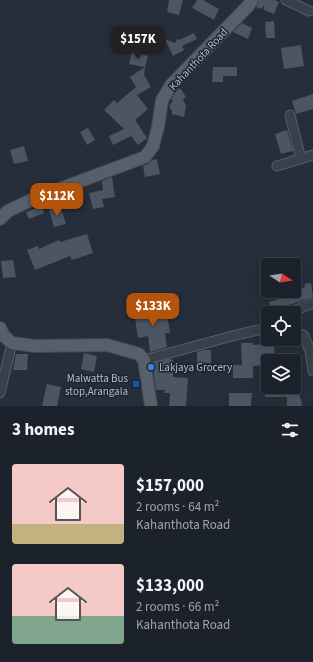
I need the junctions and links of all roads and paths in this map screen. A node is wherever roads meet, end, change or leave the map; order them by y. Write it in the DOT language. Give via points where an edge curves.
graph roads {
  1 [pos="252,0"];
  2 [pos="286,0"];
  3 [pos="309,11"];
  4 [pos="290,115"];
  5 [pos="313,155"];
  6 [pos="301,159"];
  7 [pos="276,166"];
  8 [pos="0,218"];
  9 [pos="313,303"];
  10 [pos="301,308"];
  11 [pos="0,328"];
  12 [pos="261,330"];
  13 [pos="301,334"];
  14 [pos="12,343"];
  15 [pos="144,360"];
  16 [pos="313,371"];
  17 [pos="0,393"];
  18 [pos="151,406"];
  1 -- 8 [label="main road, Kahanthota Road" via="171,85 162,100 153,146 145,157 35,198 8,211"];
  2 -- 3 [label="street"];
  4 -- 6 [label="street"];
  5 -- 6 [label="street"];
  6 -- 7 [label="street"];
  9 -- 10 [label="street"];
  11 -- 14 [label="main road"];
  12 -- 15 [label="street"];
  13 -- 16 [label="street" via="310,351"];
  14 -- 15 [label="main road" via="35,346 107,345 139,354"];
  14 -- 17 [label="street"];
  15 -- 18 [label="main road"];
}
